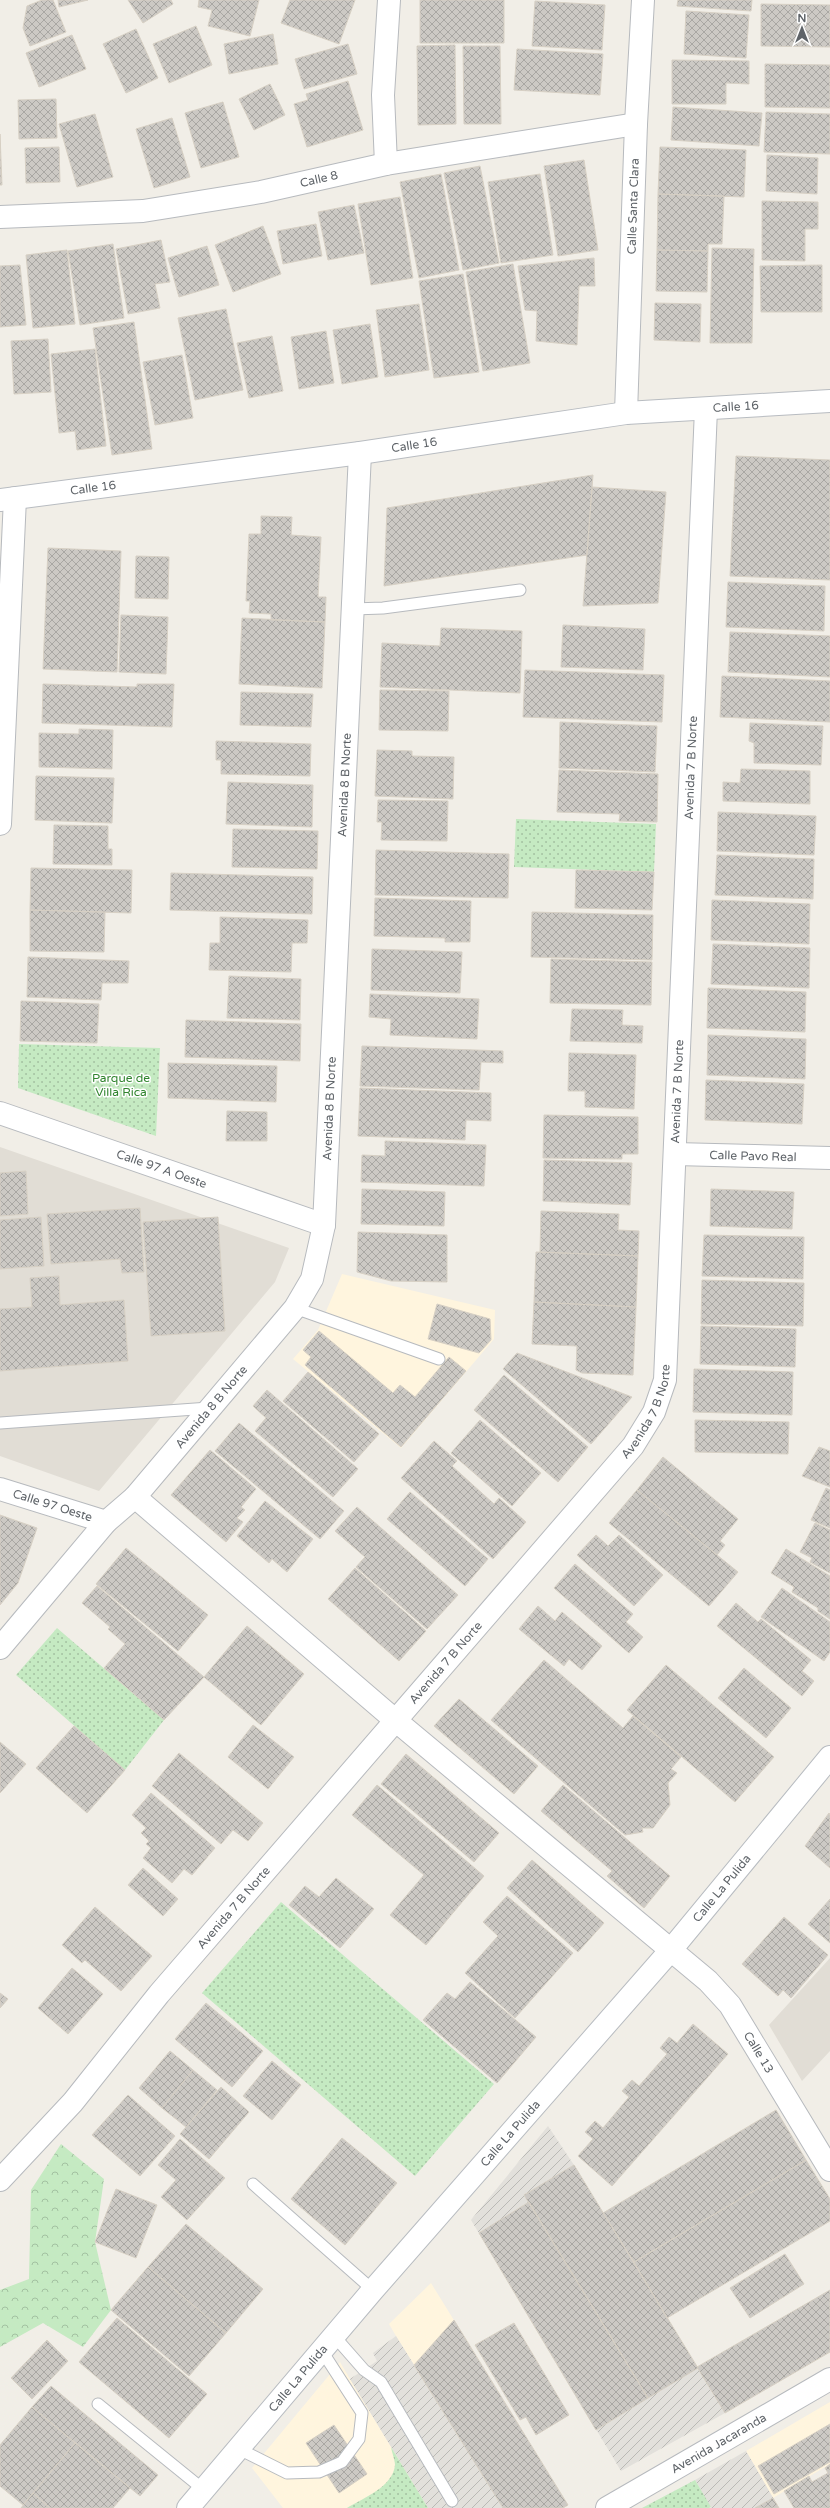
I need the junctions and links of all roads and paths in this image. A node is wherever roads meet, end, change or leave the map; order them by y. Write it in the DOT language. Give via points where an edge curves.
graph roads {
  1 [pos="389,0"];
  2 [pos="643,0"];
  3 [pos="636,124"];
  4 [pos="386,164"];
  5 [pos="0,217"];
  6 [pos="830,401"];
  7 [pos="706,409"];
  8 [pos="626,413"];
  9 [pos="360,453"];
  10 [pos="8,499"];
  11 [pos="520,590"];
  12 [pos="353,609"];
  13 [pos="0,824"];
  14 [pos="0,1113"];
  15 [pos="675,1154"];
  16 [pos="830,1158"];
  17 [pos="324,1225"];
  18 [pos="295,1308"];
  19 [pos="438,1359"];
  20 [pos="209,1408"];
  21 [pos="0,1423"];
  22 [pos="0,1488"];
  23 [pos="135,1497"];
  24 [pos="106,1522"];
  25 [pos="0,1648"];
  26 [pos="395,1720"];
  27 [pos="830,1757"];
  28 [pos="670,1951"];
  29 [pos="830,2170"];
  30 [pos="0,2180"];
  31 [pos="253,2184"];
  32 [pos="373,2290"];
  33 [pos="328,2344"];
  34 [pos="830,2379"];
  35 [pos="98,2404"];
  36 [pos="239,2449"];
  37 [pos="204,2490"];
  38 [pos="452,2501"];
  39 [pos="188,2508"];
  40 [pos="607,2508"];
  1 -- 4 [label="street" via="383,95"];
  2 -- 3 [label="street, Calle Santa Clara"];
  3 -- 4 [label="street, Calle 8"];
  3 -- 8 [label="street, Calle Santa Clara"];
  4 -- 5 [label="street, Calle 8" via="262,192 143,211"];
  6 -- 7 [label="street, Calle 16"];
  7 -- 8 [label="street, Calle 16"];
  7 -- 15 [label="street, Avenida 7 B Norte"];
  8 -- 9 [label="street, Calle 16"];
  9 -- 10 [label="street, Calle 16"];
  9 -- 12 [label="street, Avenida 8 B Norte"];
  10 -- 13 [label="street"];
  11 -- 12 [label="lane" via="383,608"];
  12 -- 17 [label="street, Avenida 8 B Norte"];
  14 -- 17 [label="street, Calle 97 A Oeste"];
  15 -- 16 [label="street, Calle Pavo Real"];
  15 -- 26 [label="street, Avenida 7 B Norte" via="664,1380 654,1412 632,1446"];
  17 -- 18 [label="street, Avenida 8 B Norte" via="312,1279"];
  18 -- 19 [label="lane"];
  18 -- 20 [label="street, Avenida 8 B Norte"];
  20 -- 21 [label="lane"];
  20 -- 23 [label="street, Avenida 8 B Norte"];
  22 -- 24 [label="street, Calle 97 Oeste"];
  23 -- 24 [label="street, Avenida 8 B Norte"];
  23 -- 26 [label="street, Calle 13"];
  24 -- 25 [label="street, Avenida 8 B Norte"];
  26 -- 28 [label="street, Calle 13"];
  26 -- 30 [label="street, Avenida 7 B Norte" via="159,1994 73,2102"];
  27 -- 28 [label="street, Calle La Pulida"];
  28 -- 29 [label="street, Calle 13" via="708,1981 730,2005"];
  28 -- 32 [label="street, Calle La Pulida"];
  31 -- 32 [label="lane"];
  32 -- 33 [label="street, Calle La Pulida"];
  33 -- 36 [label="street, Calle La Pulida"];
  33 -- 36 [label="lane" via="362,2413 359,2439 342,2462 319,2472 287,2473"];
  33 -- 38 [label="lane" via="381,2382"];
  34 -- 40 [label="street, Avenida Jacaranda"];
  35 -- 37 [label="lane"];
  36 -- 37 [label="street, Calle La Pulida"];
  37 -- 39 [label="street, Calle La Pulida"];
}
